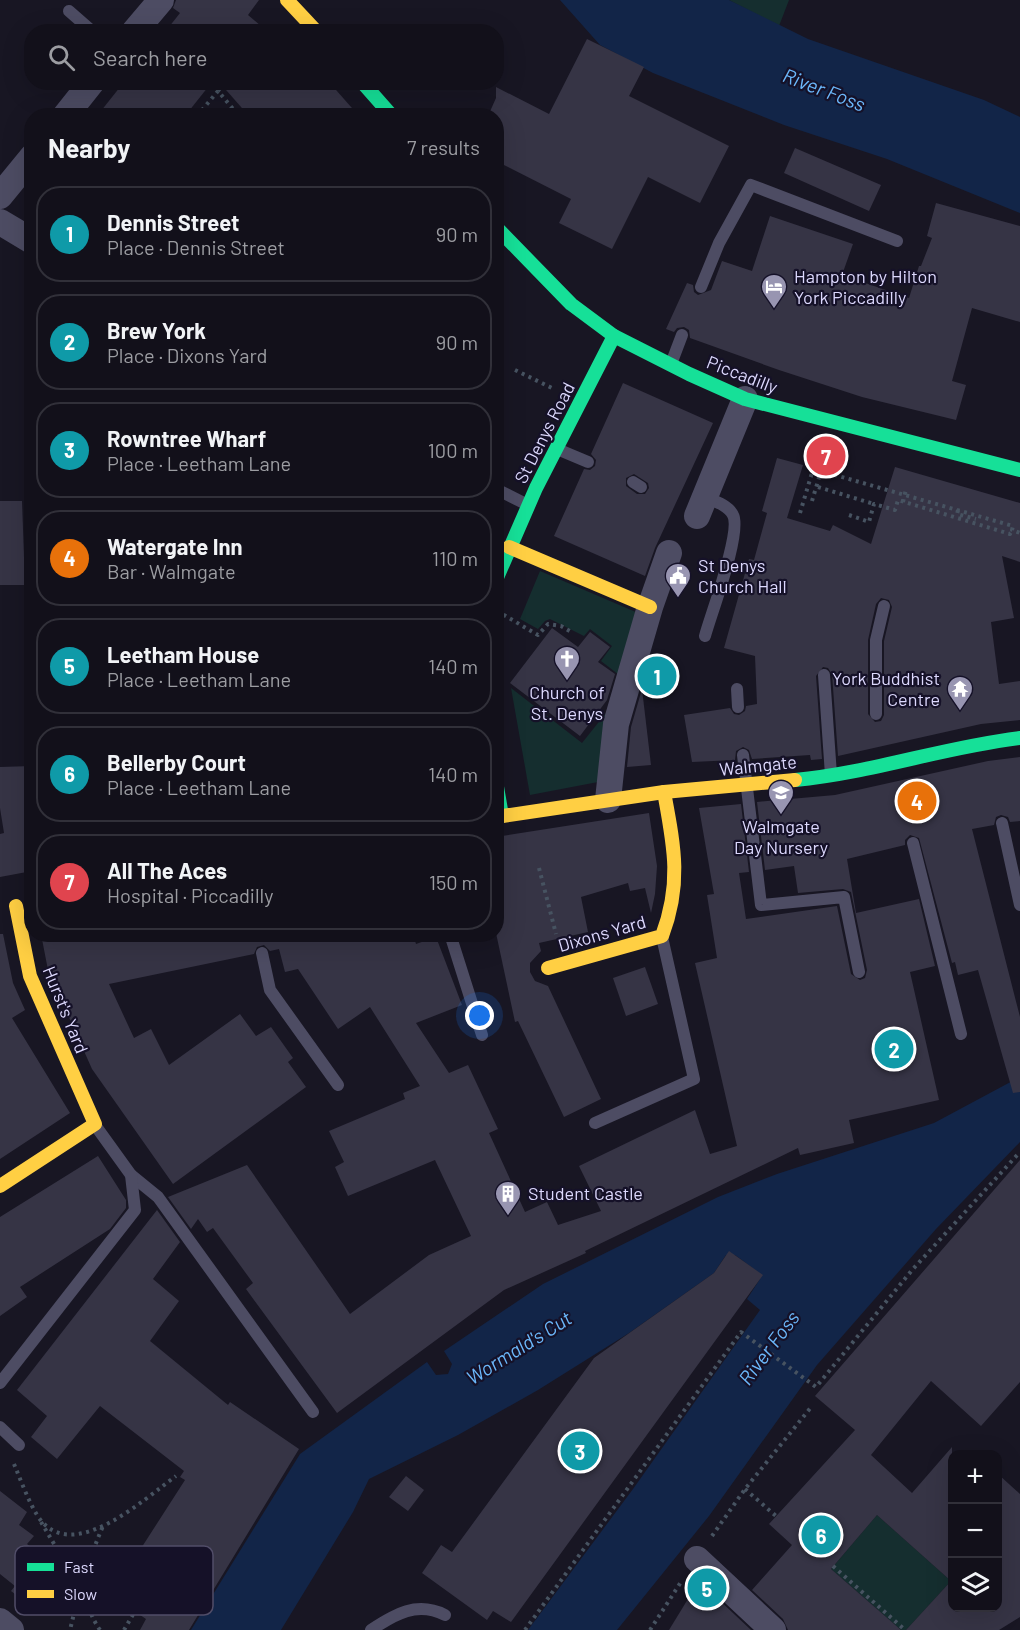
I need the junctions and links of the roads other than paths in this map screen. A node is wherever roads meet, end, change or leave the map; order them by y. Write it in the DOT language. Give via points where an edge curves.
graph roads {
  1 [pos="161,0"];
  2 [pos="287,0"];
  3 [pos="69,11"];
  4 [pos="84,24"];
  5 [pos="141,24"];
  6 [pos="306,24"];
  7 [pos="86,90"];
  8 [pos="369,90"];
  9 [pos="72,108"];
  10 [pos="385,108"];
  11 [pos="24,167"];
  12 [pos="0,196"];
  13 [pos="0,222"];
  14 [pos="24,236"];
  15 [pos="504,236"];
  16 [pos="897,241"];
  17 [pos="701,287"];
  18 [pos="682,335"];
  19 [pos="614,336"];
  20 [pos="671,365"];
  21 [pos="744,399"];
  22 [pos="556,449"];
  23 [pos="588,462"];
  24 [pos="1020,470"];
  25 [pos="504,493"];
  26 [pos="529,506"];
  27 [pos="701,507"];
  28 [pos="509,547"];
  29 [pos="669,553"];
  30 [pos="504,560"];
  31 [pos="884,606"];
  32 [pos="650,607"];
  33 [pos="705,636"];
  34 [pos="824,675"];
  35 [pos="737,689"];
  36 [pos="738,707"];
  37 [pos="876,714"];
  38 [pos="1020,738"];
  39 [pos="986,742"];
  40 [pos="876,752"];
  41 [pos="743,755"];
  42 [pos="989,757"];
  43 [pos="894,763"];
  44 [pos="877,767"];
  45 [pos="831,777"];
  46 [pos="898,780"];
  47 [pos="746,785"];
  48 [pos="664,792"];
  49 [pos="608,800"];
  50 [pos="504,816"];
  51 [pos="1002,823"];
  52 [pos="913,843"];
  53 [pos="24,904"];
  54 [pos="1020,905"];
  55 [pos="16,906"];
  56 [pos="0,908"];
  57 [pos="662,936"];
  58 [pos="453,942"];
  59 [pos="262,952"];
  60 [pos="548,968"];
  61 [pos="859,972"];
  62 [pos="961,1034"];
  63 [pos="482,1035"];
  64 [pos="338,1085"];
  65 [pos="595,1123"];
  66 [pos="94,1124"];
  67 [pos="131,1175"];
  68 [pos="0,1186"];
  69 [pos="0,1383"];
  70 [pos="313,1412"];
  71 [pos="0,1427"];
  72 [pos="19,1445"];
  73 [pos="697,1559"];
  74 [pos="445,1615"];
  75 [pos="0,1622"];
  76 [pos="11,1630"];
  77 [pos="371,1630"];
  78 [pos="773,1630"];
  1 -- 5 [label="street"];
  2 -- 6 [label="street"];
  3 -- 4 [label="lane"];
  7 -- 9 [label="street"];
  8 -- 10 [label="street"];
  11 -- 12 [label="street"];
  13 -- 14 [label="street"];
  15 -- 19 [label="street, Piccadilly" via="547,282"];
  16 -- 17 [label="lane" via="751,185 719,243"];
  18 -- 20 [label="lane"];
  19 -- 20 [label="street, Piccadilly"];
  19 -- 22 [label="street, St Denys Road"];
  20 -- 21 [label="street, Piccadilly"];
  21 -- 24 [label="street, Piccadilly"];
  21 -- 27 [label="street"];
  22 -- 23 [label="lane"];
  22 -- 26 [label="street, St Denys Road"];
  25 -- 26 [label="lane"];
  26 -- 28 [label="street, St Denys Road"];
  27 -- 33 [label="lane" via="720,503 733,514 736,533"];
  28 -- 30 [label="street, St Denys Road"];
  28 -- 32 [label="street"];
  29 -- 32 [label="street"];
  31 -- 37 [label="lane" via="876,640"];
  32 -- 49 [label="street" via="616,724"];
  34 -- 45 [label="lane"];
  35 -- 36 [label="lane"];
  38 -- 39 [label="street, Walmgate"];
  39 -- 42 [label="lane"];
  39 -- 43 [label="street, Walmgate"];
  40 -- 44 [label="lane"];
  41 -- 47 [label="lane"];
  43 -- 44 [label="street, Walmgate"];
  43 -- 46 [label="lane"];
  44 -- 45 [label="street, Walmgate"];
  45 -- 47 [label="street, Walmgate"];
  47 -- 48 [label="street, Walmgate"];
  47 -- 61 [label="lane" via="761,905 844,897"];
  48 -- 49 [label="street, Walmgate"];
  48 -- 57 [label="street, Dixons Yard" via="678,871 674,908"];
  49 -- 50 [label="street, Walmgate"];
  51 -- 54 [label="lane"];
  52 -- 62 [label="lane"];
  53 -- 55 [label="street"];
  55 -- 56 [label="street"];
  55 -- 66 [label="street, Hurst's Yard" via="30,976"];
  57 -- 60 [label="street, Dixons Yard"];
  57 -- 65 [label="lane" via="694,1078"];
  58 -- 63 [label="lane"];
  59 -- 64 [label="lane" via="270,990"];
  66 -- 67 [label="lane"];
  66 -- 68 [label="street"];
  67 -- 69 [label="lane" via="135,1210"];
  67 -- 70 [label="lane" via="159,1197"];
  71 -- 72 [label="lane"];
  73 -- 78 [label="street"];
  74 -- 77 [label="lane" via="431,1608 411,1610 388,1618"];
  75 -- 76 [label="street"];
}
